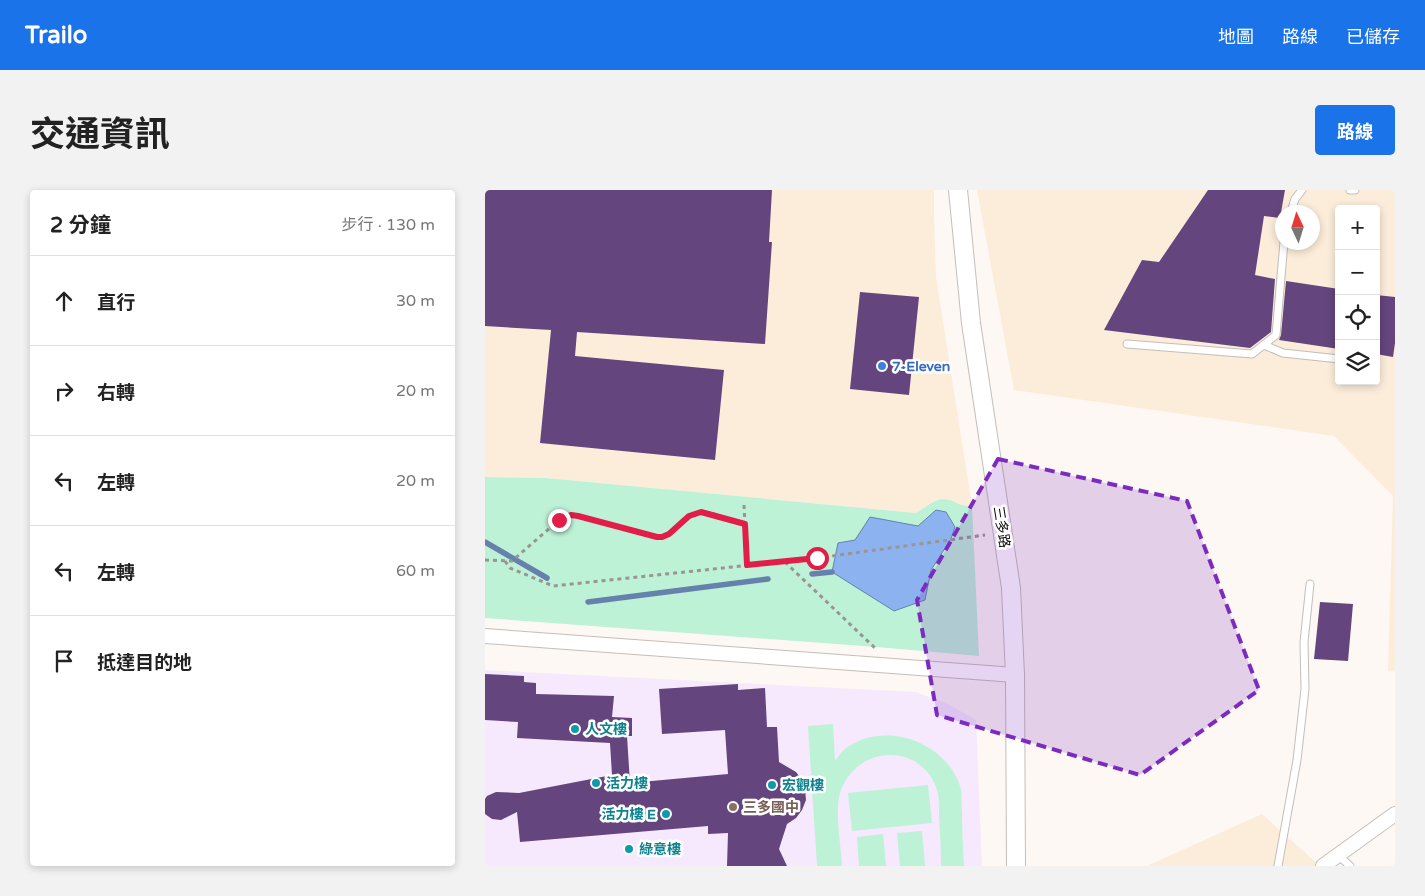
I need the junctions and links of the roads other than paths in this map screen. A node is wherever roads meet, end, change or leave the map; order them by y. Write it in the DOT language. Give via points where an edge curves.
graph roads {
  1 [pos="958,190"];
  2 [pos="1303,190"];
  3 [pos="1350,190"];
  4 [pos="1355,190"];
  5 [pos="1293,205"];
  6 [pos="1284,250"];
  7 [pos="1127,344"];
  8 [pos="1264,345"];
  9 [pos="1335,359"];
  10 [pos="1310,584"];
  11 [pos="485,636"];
  12 [pos="1015,674"];
  13 [pos="1393,819"];
  14 [pos="1338,856"];
  15 [pos="1016,866"];
  16 [pos="1278,866"];
  17 [pos="1323,866"];
  18 [pos="1350,866"];
  1 -- 12 [label="street, 三多路" via="971,324 1011,588"];
  2 -- 5 [label="lane"];
  3 -- 4 [label="lane"];
  6 -- 8 [label="lane" via="1276,335"];
  7 -- 8 [label="lane" via="1253,354"];
  8 -- 9 [label="lane" via="1283,353"];
  10 -- 16 [label="lane" via="1304,642 1305,689 1297,760"];
  11 -- 12 [label="street"];
  12 -- 15 [label="street, 三多路"];
  13 -- 14 [label="street"];
  14 -- 17 [label="street"];
  14 -- 18 [label="lane"];
}
